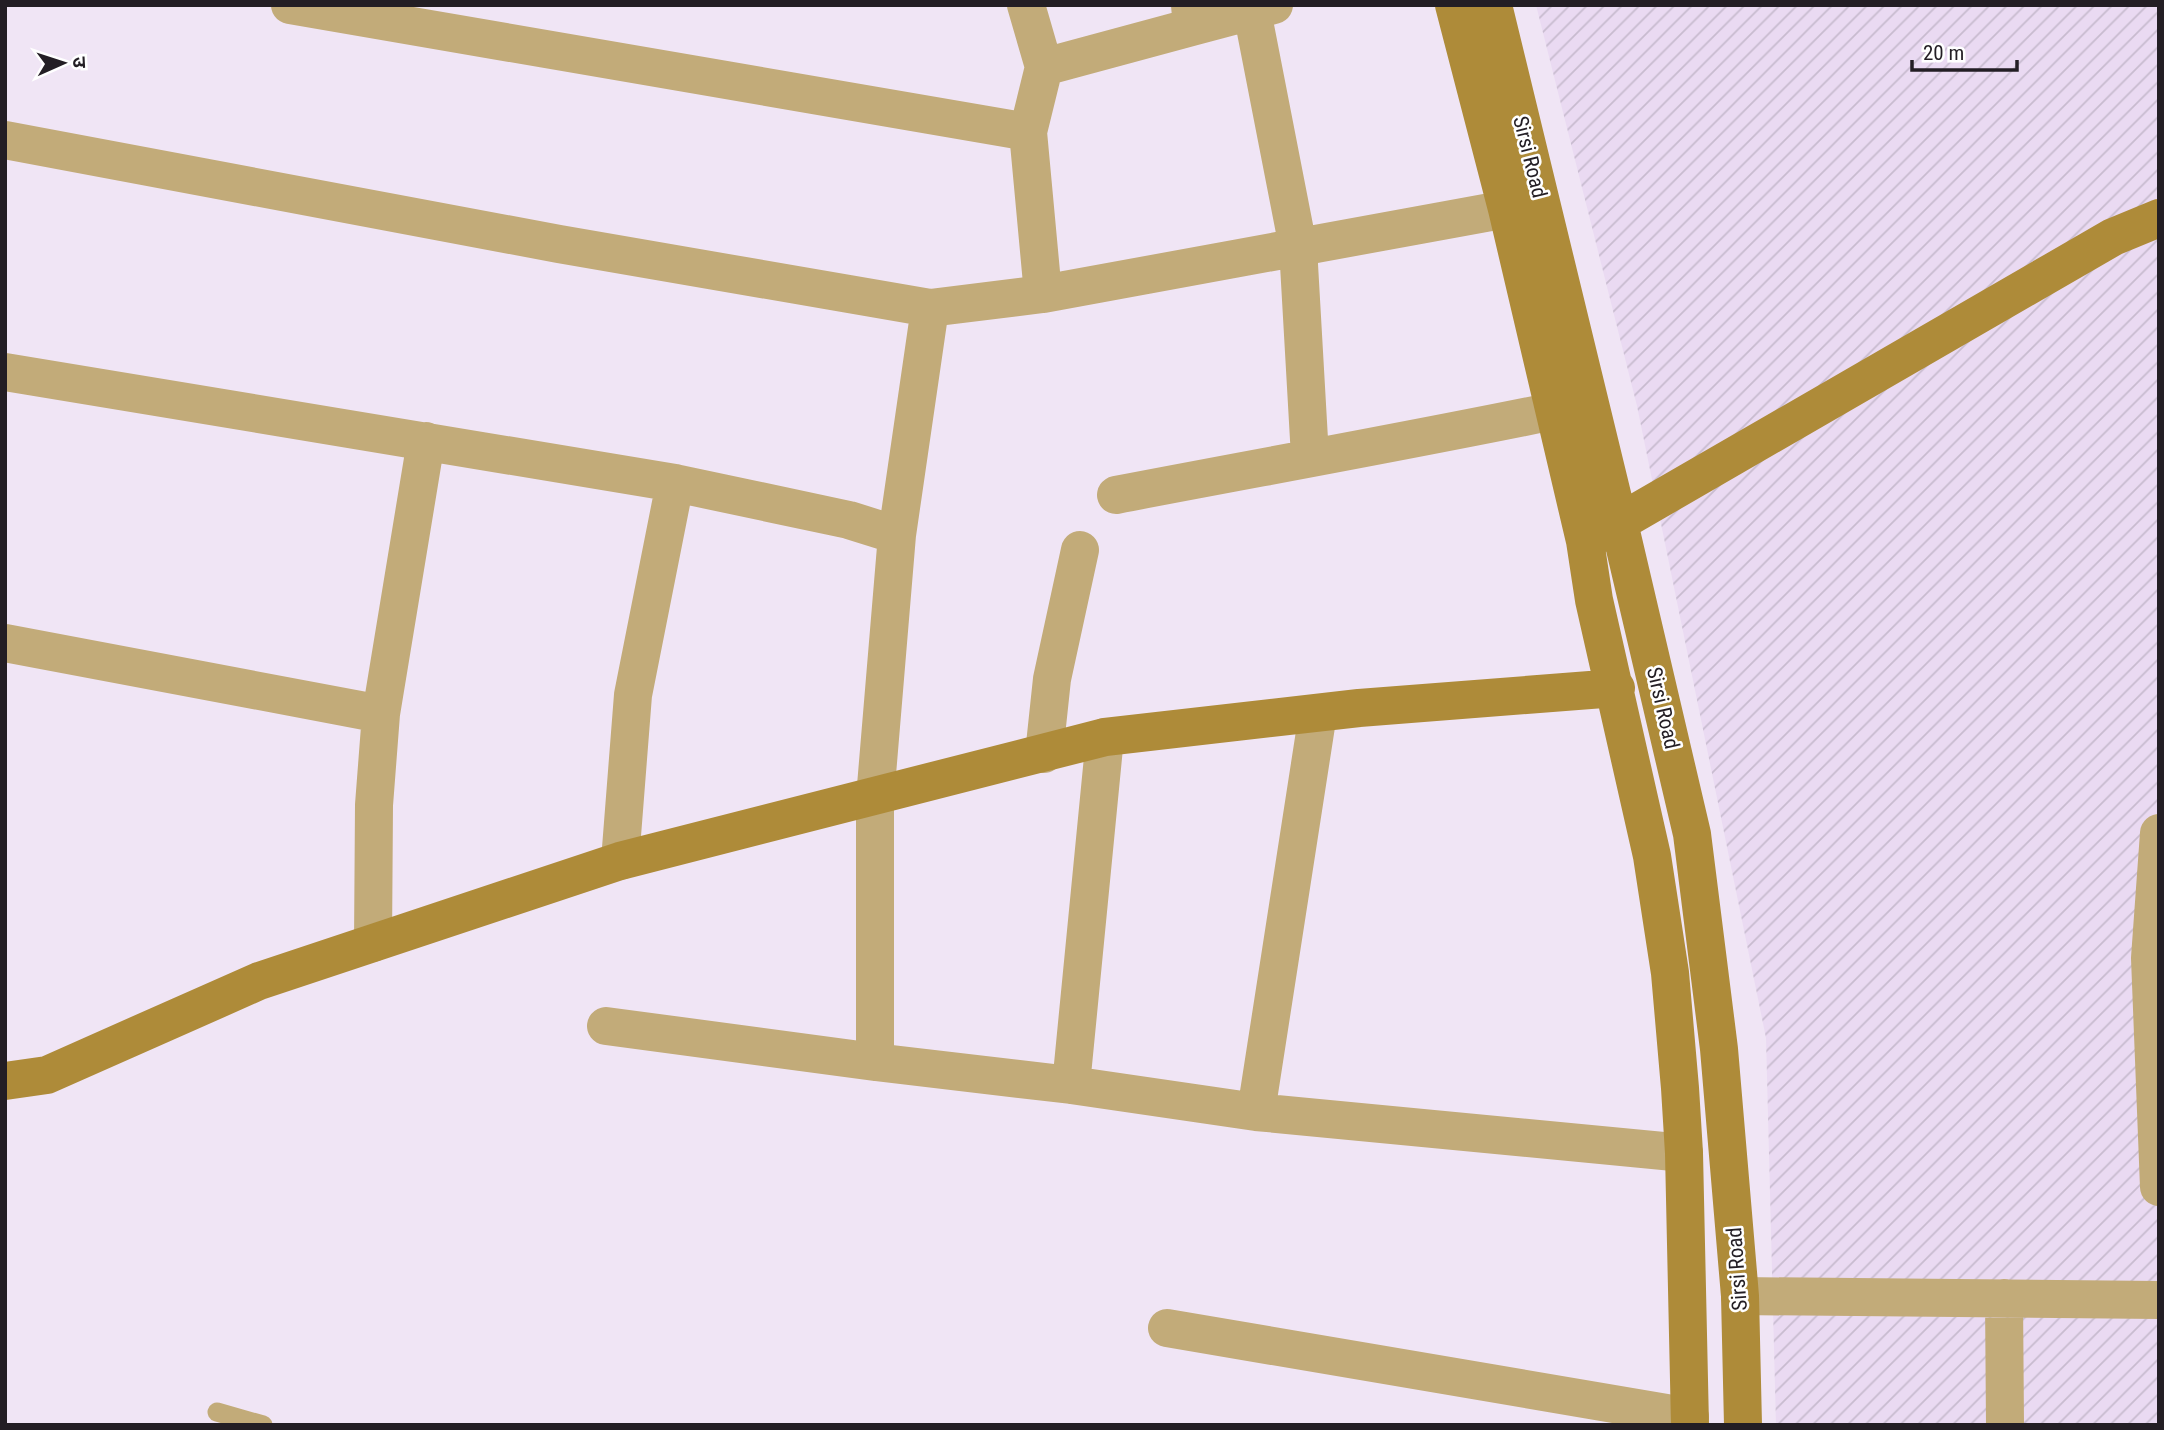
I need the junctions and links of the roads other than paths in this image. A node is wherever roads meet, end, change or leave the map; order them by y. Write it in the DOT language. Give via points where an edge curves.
graph roads {
  1 [pos="290,5"];
  2 [pos="1027,5"];
  3 [pos="1454,5"];
  4 [pos="1493,5"];
  5 [pos="1263,8"];
  6 [pos="1191,16"];
  7 [pos="1044,67"];
  8 [pos="1028,132"];
  9 [pos="5,140"];
  10 [pos="1507,209"];
  11 [pos="2159,218"];
  12 [pos="1298,247"];
  13 [pos="1043,294"];
  14 [pos="930,308"];
  15 [pos="5,372"];
  16 [pos="1554,411"];
  17 [pos="426,441"];
  18 [pos="1310,457"];
  19 [pos="675,482"];
  20 [pos="1116,495"];
  21 [pos="1619,523"];
  22 [pos="897,535"];
  23 [pos="1585,541"];
  24 [pos="1080,550"];
  25 [pos="5,643"];
  26 [pos="1616,688"];
  27 [pos="1318,713"];
  28 [pos="381,714"];
  29 [pos="1105,737"];
  30 [pos="1044,754"];
  31 [pos="875,798"];
  32 [pos="2159,833"];
  33 [pos="620,861"];
  34 [pos="373,943"];
  35 [pos="2154,958"];
  36 [pos="606,1026"];
  37 [pos="875,1062"];
  38 [pos="5,1081"];
  39 [pos="1071,1085"];
  40 [pos="1256,1112"];
  41 [pos="1684,1153"];
  42 [pos="2159,1187"];
  43 [pos="1740,1296"];
  44 [pos="2004,1298"];
  45 [pos="2159,1300"];
  46 [pos="1167,1328"];
  47 [pos="218,1412"];
  48 [pos="1690,1421"];
  49 [pos="262,1425"];
  50 [pos="1743,1425"];
  51 [pos="2005,1425"];
  1 -- 8 [label="street"];
  2 -- 7 [label="street"];
  3 -- 10 [label="main road, Sirsi Road"];
  4 -- 21 [label="main road, Sirsi Road"];
  5 -- 6 [label="street"];
  5 -- 12 [label="street"];
  6 -- 7 [label="street"];
  7 -- 8 [label="street"];
  8 -- 13 [label="street"];
  9 -- 14 [label="street"];
  10 -- 12 [label="street"];
  10 -- 16 [label="main road, Sirsi Road"];
  11 -- 21 [label="main road" via="2113,237"];
  12 -- 13 [label="street"];
  12 -- 18 [label="street"];
  13 -- 14 [label="street"];
  14 -- 22 [label="street"];
  15 -- 17 [label="street"];
  16 -- 18 [label="street"];
  16 -- 23 [label="main road, Sirsi Road"];
  17 -- 19 [label="street"];
  17 -- 28 [label="street"];
  18 -- 20 [label="street"];
  19 -- 22 [label="street"];
  19 -- 33 [label="street" via="633,695"];
  21 -- 23 [label="main road"];
  21 -- 43 [label="main road, Sirsi Road" via="1692,834 1719,1049"];
  22 -- 31 [label="street"];
  23 -- 26 [label="main road, Sirsi Road"];
  24 -- 30 [label="street" via="1052,679"];
  25 -- 28 [label="street"];
  26 -- 27 [label="main road"];
  26 -- 41 [label="main road, Sirsi Road" via="1652,856 1670,973"];
  27 -- 29 [label="main road"];
  27 -- 40 [label="street"];
  28 -- 34 [label="street" via="374,805"];
  29 -- 30 [label="main road"];
  29 -- 39 [label="street"];
  30 -- 31 [label="main road"];
  31 -- 33 [label="main road"];
  31 -- 37 [label="street"];
  32 -- 35 [label="street"];
  33 -- 34 [label="main road"];
  34 -- 38 [label="main road" via="260,981 47,1074"];
  35 -- 42 [label="street"];
  36 -- 37 [label="street"];
  37 -- 39 [label="street"];
  39 -- 40 [label="street"];
  40 -- 41 [label="street"];
  41 -- 48 [label="main road, Sirsi Road"];
  43 -- 44 [label="street"];
  43 -- 50 [label="main road, Sirsi Road"];
  44 -- 45 [label="street"];
  44 -- 51 [label="street"];
  46 -- 48 [label="street"];
  47 -- 49 [label="lane"];
}
